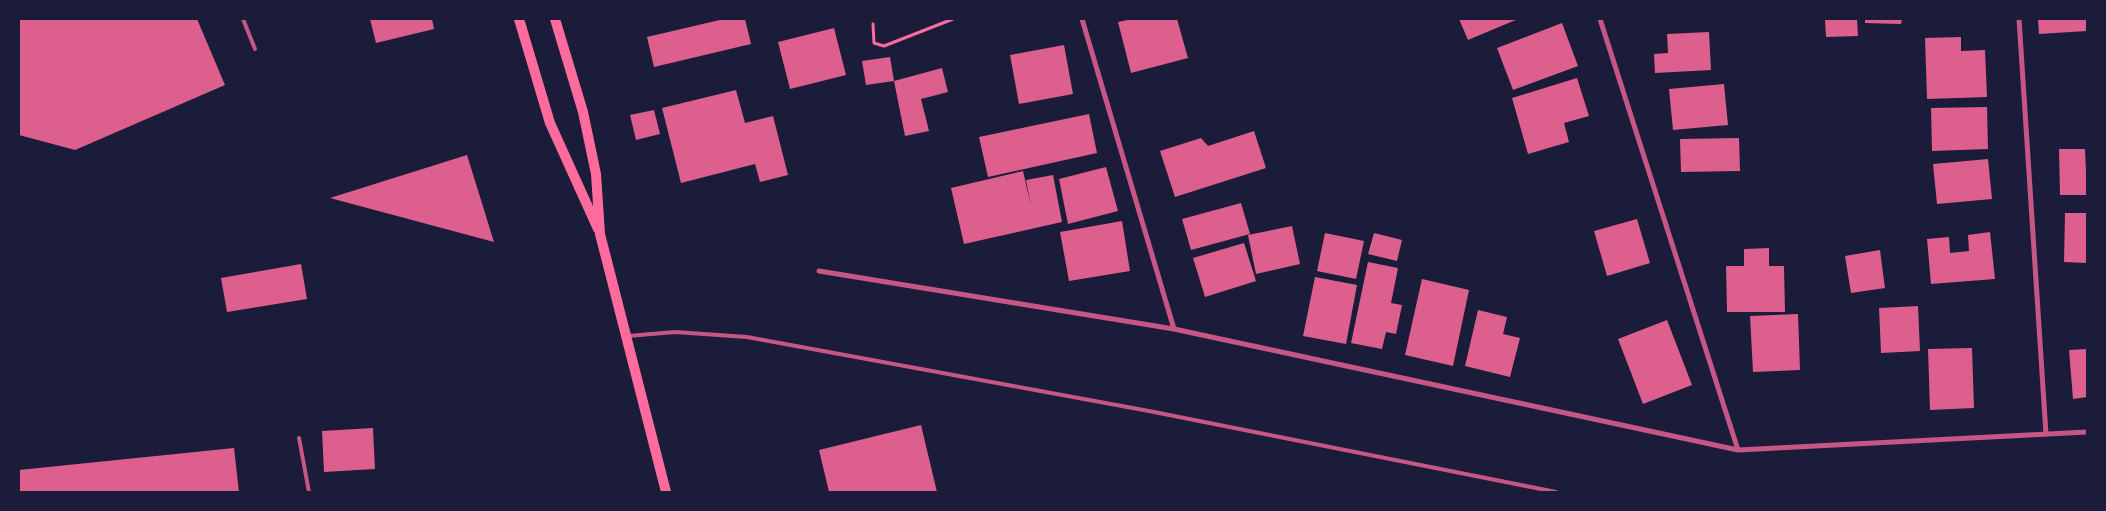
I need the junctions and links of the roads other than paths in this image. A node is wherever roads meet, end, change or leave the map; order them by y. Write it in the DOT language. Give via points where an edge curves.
graph roads {
  1 [pos="243,19"];
  2 [pos="519,19"];
  3 [pos="555,19"];
  4 [pos="1082,19"];
  5 [pos="1600,19"];
  6 [pos="2019,19"];
  7 [pos="255,49"];
  8 [pos="600,234"];
  9 [pos="819,271"];
  10 [pos="1174,328"];
  11 [pos="625,336"];
  12 [pos="2087,432"];
  13 [pos="2046,434"];
  14 [pos="299,438"];
  15 [pos="1738,450"];
  16 [pos="309,492"];
  17 [pos="666,492"];
  18 [pos="1556,492"];
  1 -- 7 [label="lane"];
  2 -- 8 [label="main road" via="550,122"];
  3 -- 8 [label="main road" via="583,112 596,174"];
  4 -- 10 [label="street"];
  5 -- 15 [label="street"];
  6 -- 13 [label="street"];
  8 -- 11 [label="main road"];
  9 -- 10 [label="street"];
  10 -- 15 [label="street"];
  11 -- 17 [label="main road"];
  11 -- 18 [label="lane" via="675,332 747,337"];
  12 -- 13 [label="street"];
  13 -- 15 [label="street"];
  14 -- 16 [label="lane"];
}
